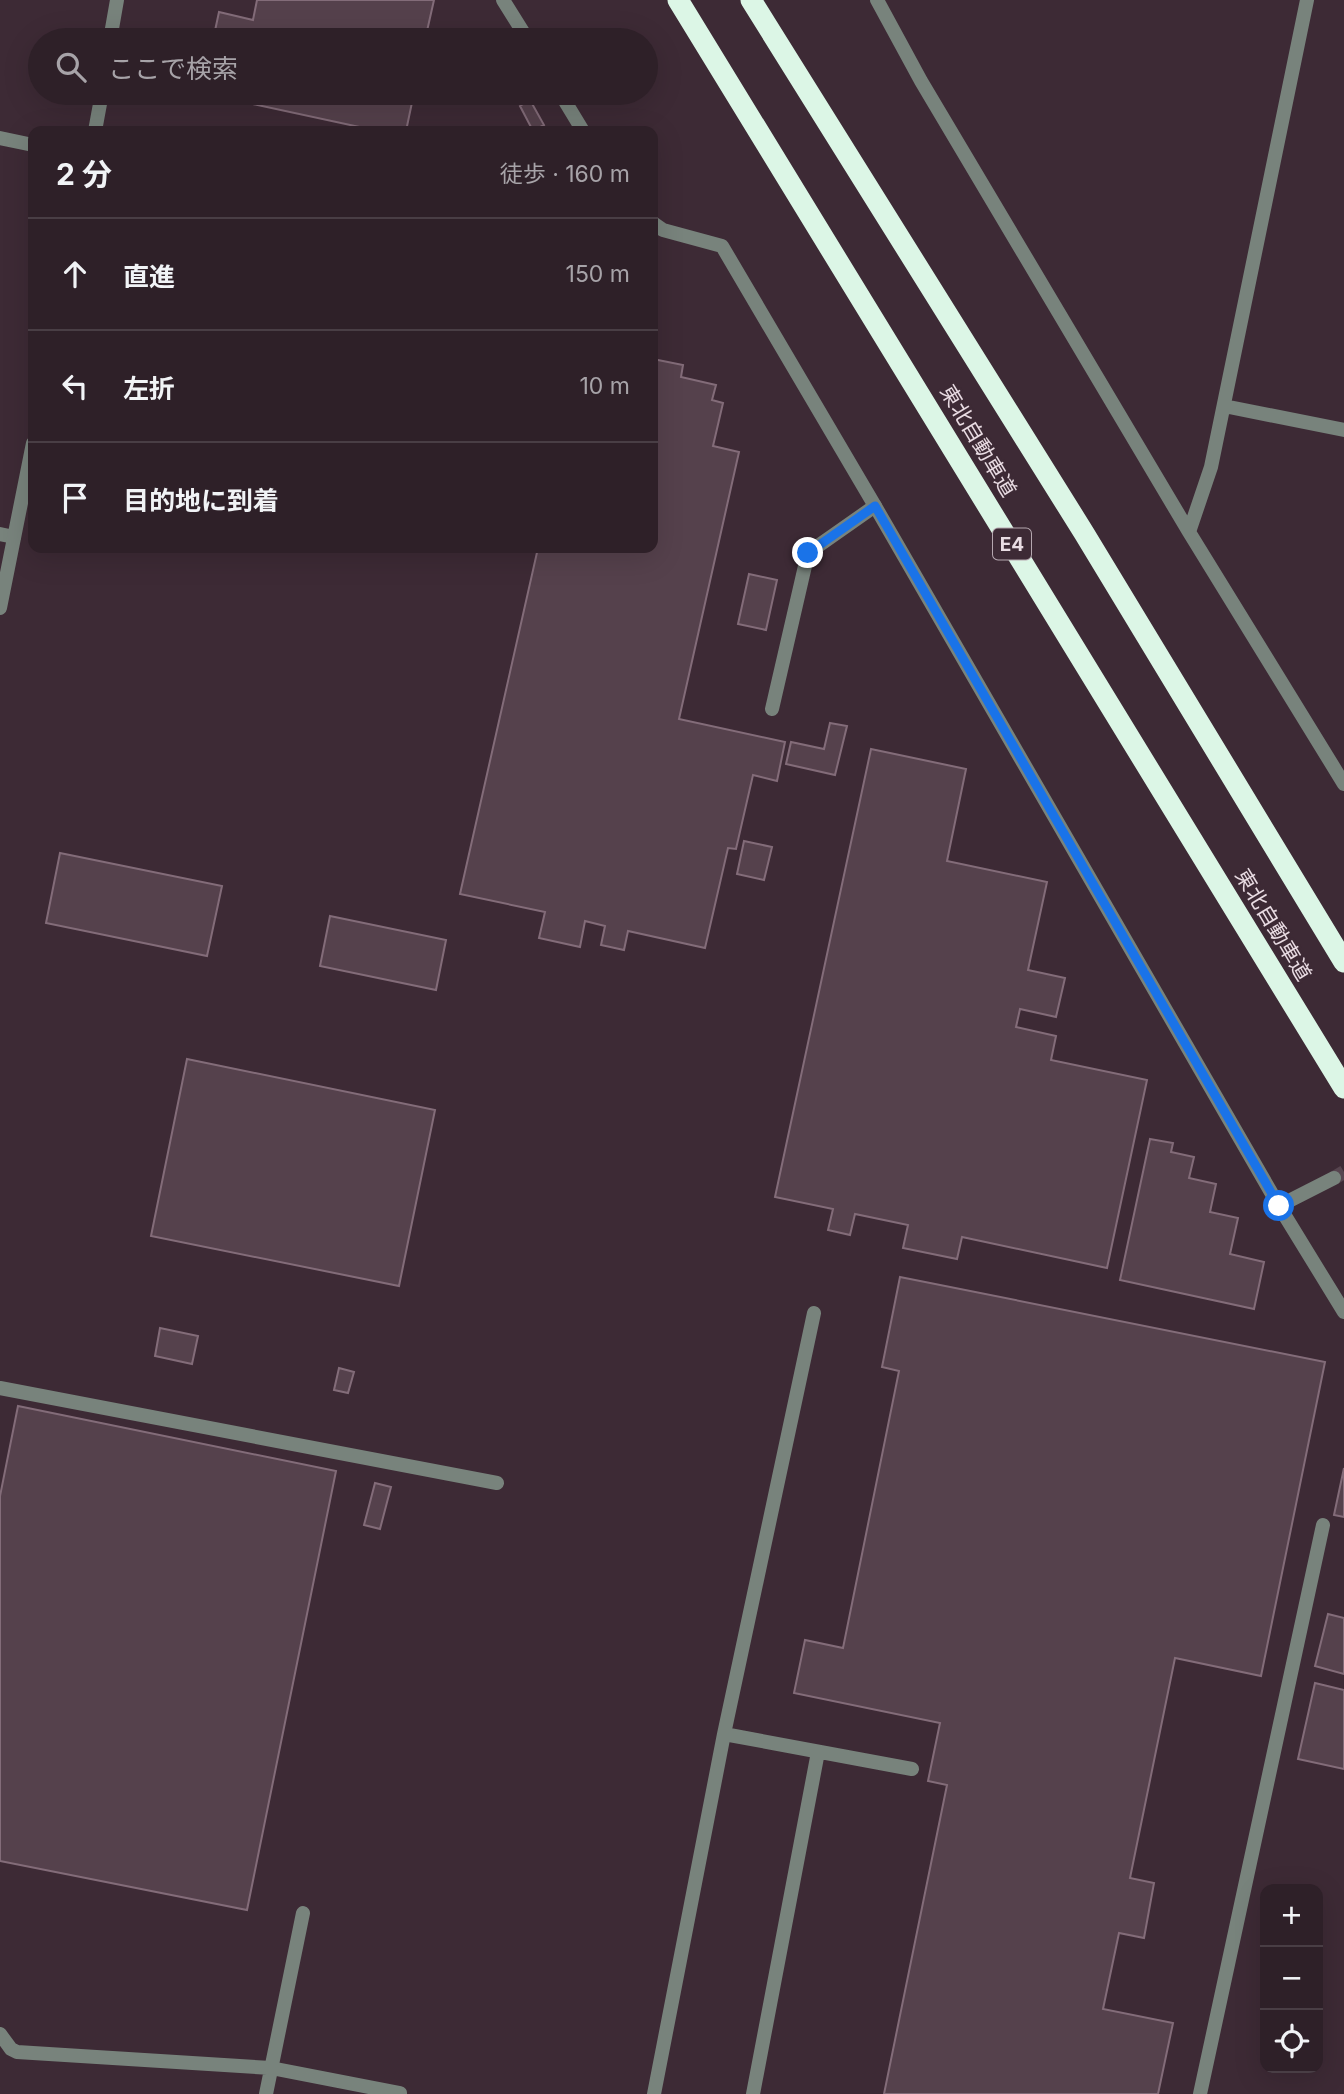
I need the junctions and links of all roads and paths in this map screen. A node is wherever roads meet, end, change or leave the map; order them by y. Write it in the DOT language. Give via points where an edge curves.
graph roads {
  1 [pos="117,0"];
  2 [pos="503,0"];
  3 [pos="678,0"];
  4 [pos="751,0"];
  5 [pos="877,0"];
  6 [pos="1307,0"];
  7 [pos="112,28"];
  8 [pos="520,28"];
  9 [pos="100,105"];
  10 [pos="567,105"];
  11 [pos="96,126"];
  12 [pos="580,126"];
  13 [pos="0,138"];
  14 [pos="28,144"];
  15 [pos="658,226"];
  16 [pos="1224,406"];
  17 [pos="1344,430"];
  18 [pos="28,461"];
  19 [pos="875,506"];
  20 [pos="1189,532"];
  21 [pos="7,536"];
  22 [pos="0,608"];
  23 [pos="772,709"];
  24 [pos="1344,784"];
  25 [pos="1344,962"];
  26 [pos="1344,1088"];
  27 [pos="1334,1178"];
  28 [pos="1279,1206"];
  29 [pos="1344,1312"];
  30 [pos="814,1313"];
  31 [pos="0,1388"];
  32 [pos="497,1483"];
  33 [pos="1323,1525"];
  34 [pos="724,1734"];
  35 [pos="818,1752"];
  36 [pos="912,1769"];
  37 [pos="303,1913"];
  38 [pos="0,2034"];
  39 [pos="271,2068"];
  40 [pos="266,2094"];
  41 [pos="400,2094"];
  42 [pos="654,2094"];
  43 [pos="752,2094"];
  44 [pos="1200,2094"];
  1 -- 7 [label="street"];
  2 -- 8 [label="street"];
  3 -- 26 [label="highway, 東北自動車道 / E4"];
  4 -- 25 [label="highway, 東北自動車道" via="1084,533"];
  5 -- 20 [label="street" via="921,82"];
  6 -- 16 [label="street"];
  9 -- 11 [label="street"];
  10 -- 12 [label="street"];
  13 -- 14 [label="street"];
  15 -- 19 [label="street" via="722,246"];
  16 -- 17 [label="street"];
  16 -- 20 [label="street" via="1211,467"];
  18 -- 21 [label="street"];
  19 -- 23 [label="street" via="808,553"];
  19 -- 28 [label="street"];
  20 -- 24 [label="street"];
  21 -- 22 [label="street"];
  27 -- 28 [label="street"];
  28 -- 29 [label="street"];
  30 -- 34 [label="street"];
  31 -- 32 [label="street"];
  33 -- 44 [label="street"];
  34 -- 35 [label="street"];
  34 -- 42 [label="street"];
  35 -- 36 [label="street"];
  35 -- 43 [label="street"];
  37 -- 39 [label="street"];
  38 -- 39 [label="street" via="17,2052"];
  39 -- 40 [label="street"];
  39 -- 41 [label="street"];
}
